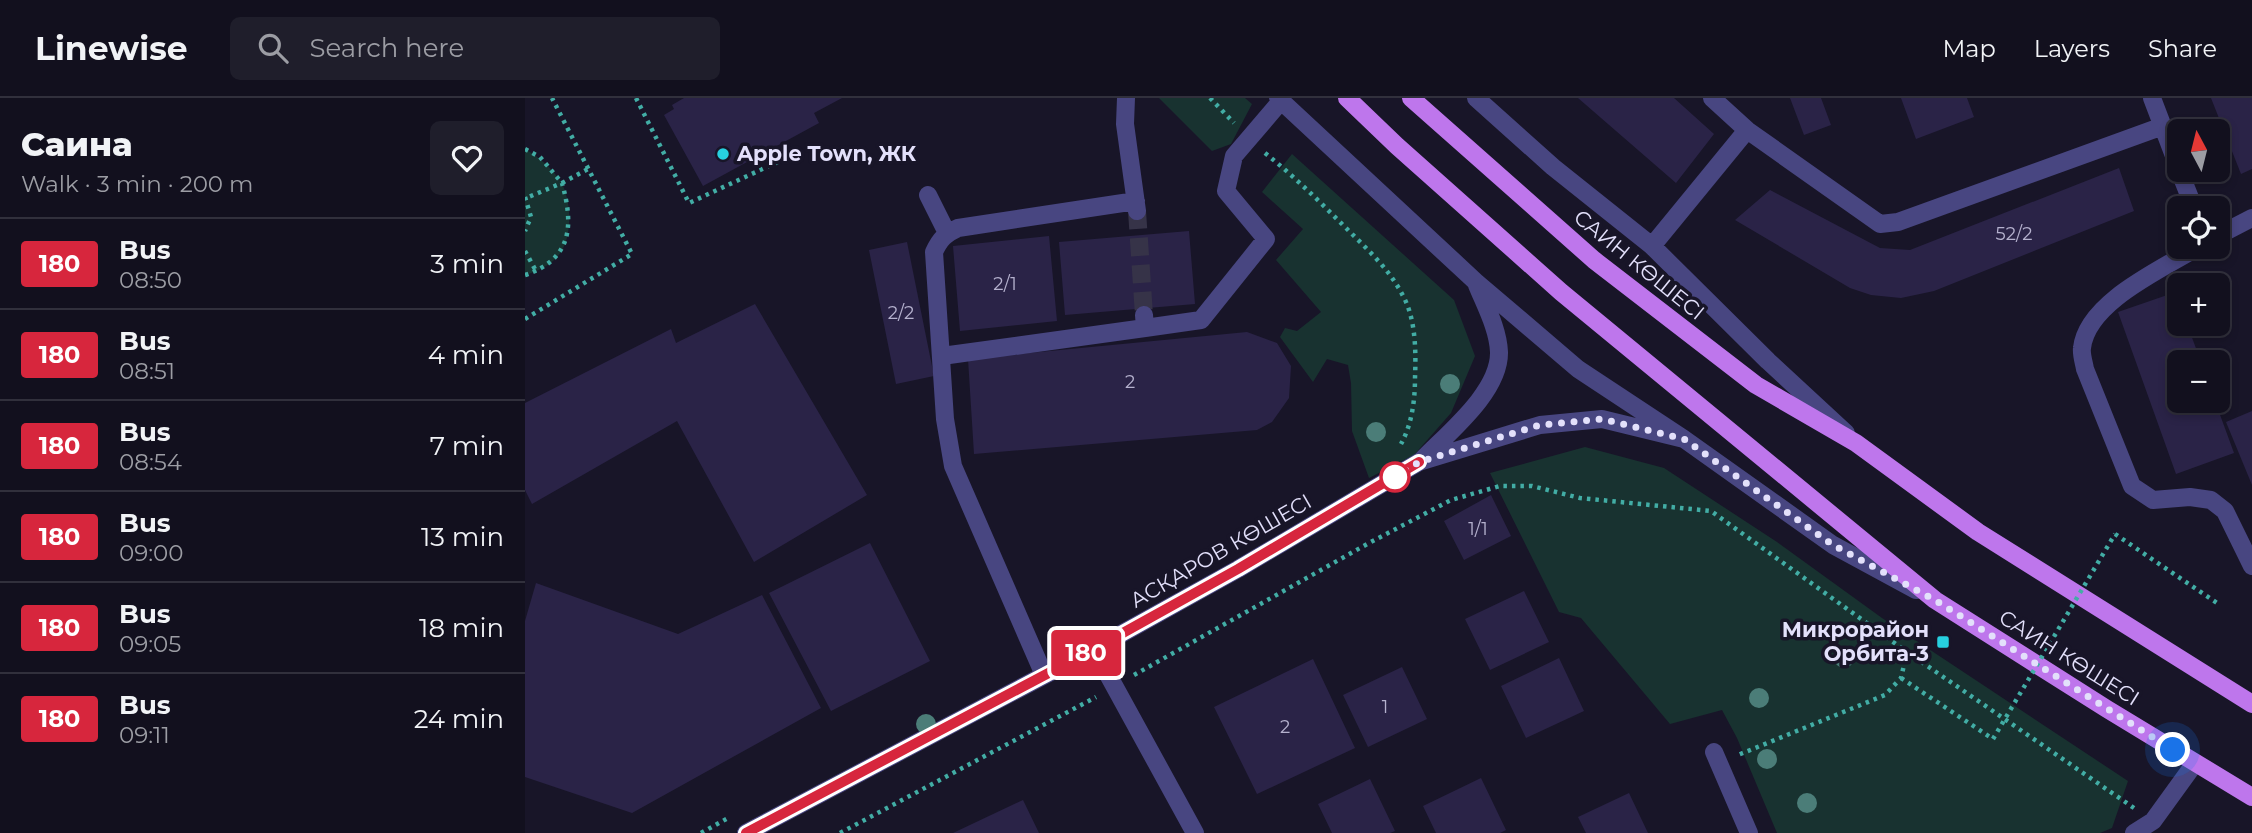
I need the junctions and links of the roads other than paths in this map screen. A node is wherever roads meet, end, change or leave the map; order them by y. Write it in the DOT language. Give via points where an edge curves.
graph roads {
  1 [pos="1126,98"];
  2 [pos="1347,98"];
  3 [pos="1411,98"];
  4 [pos="1476,98"];
  5 [pos="1712,98"];
  6 [pos="2152,98"];
  7 [pos="1280,99"];
  8 [pos="2163,126"];
  9 [pos="1747,130"];
  10 [pos="2167,137"];
  11 [pos="928,195"];
  12 [pos="2252,218"];
  13 [pos="2230,229"];
  14 [pos="947,233"];
  15 [pos="1652,246"];
  16 [pos="2178,259"];
  17 [pos="1476,282"];
  18 [pos="942,356"];
  19 [pos="1684,439"];
  20 [pos="1856,443"];
  21 [pos="1419,462"];
  22 [pos="2252,566"];
  23 [pos="1935,600"];
  24 [pos="1094,649"];
  25 [pos="1044,675"];
  26 [pos="2252,704"];
  27 [pos="1716,757"];
  28 [pos="2195,763"];
  29 [pos="2252,797"];
  30 [pos="746,833"];
  31 [pos="1195,833"];
  32 [pos="1749,833"];
  33 [pos="2134,833"];
  1 -- 14 [label="street" via="1125,124 1137,206"];
  2 -- 23 [label="main road, САИН КӨШЕСІ" via="1561,292"];
  3 -- 20 [label="main road, САИН КӨШЕСІ" via="1651,307 1756,386"];
  4 -- 15 [label="street"];
  5 -- 9 [label="street"];
  6 -- 8 [label="street"];
  7 -- 17 [label="street"];
  7 -- 18 [label="street" via="1234,156 1226,191 1266,239 1201,320 1145,322"];
  8 -- 9 [label="street" via="1898,222 1880,224"];
  8 -- 10 [label="street"];
  9 -- 15 [label="street"];
  11 -- 14 [label="street"];
  12 -- 13 [label="street"];
  14 -- 18 [label="street" via="934,252"];
  15 -- 20 [label="street"];
  16 -- 22 [label="street" via="2116,297 2090,324 2081,349 2085,369 2131,486 2154,499 2211,500 2225,510"];
  17 -- 19 [label="street" via="1578,369"];
  17 -- 21 [label="street" via="1496,331 1499,354 1493,376 1482,398"];
  18 -- 25 [label="street" via="953,466"];
  19 -- 21 [label="street" via="1602,419 1540,425"];
  19 -- 23 [label="street" via="1833,545"];
  20 -- 26 [label="main road, САИН КӨШЕСІ" via="1978,532"];
  21 -- 24 [label="street, АСҚАРОВ КӨШЕСІ"];
  23 -- 28 [label="main road, САИН КӨШЕСІ"];
  24 -- 25 [label="street, АСҚАРОВ КӨШЕСІ"];
  24 -- 31 [label="street"];
  25 -- 30 [label="street, АСҚАРОВ КӨШЕСІ"];
  27 -- 32 [label="street"];
  28 -- 29 [label="main road, САИН КӨШЕСІ"];
  28 -- 33 [label="street" via="2153,821"];
}
